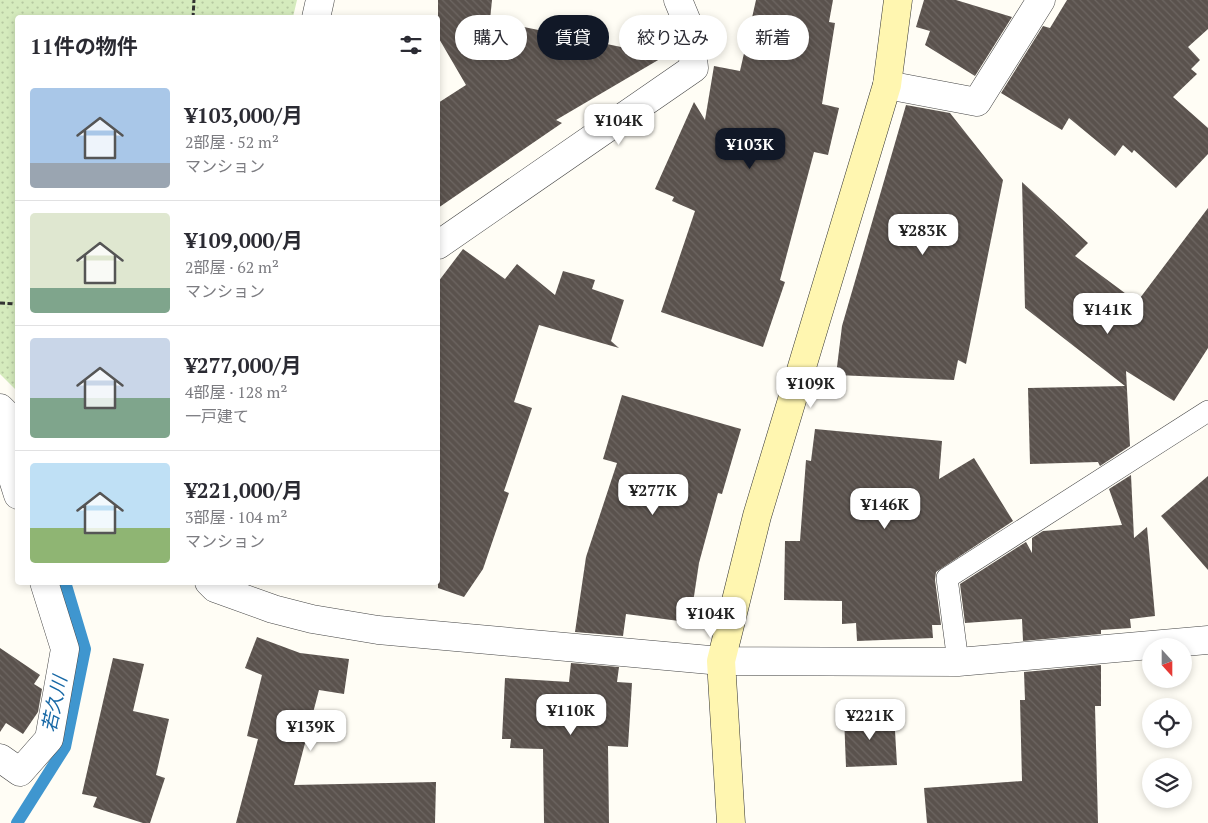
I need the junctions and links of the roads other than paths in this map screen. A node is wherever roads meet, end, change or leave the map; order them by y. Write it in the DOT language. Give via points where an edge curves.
graph roads {
  1 [pos="320,0"];
  2 [pos="678,0"];
  3 [pos="898,0"];
  4 [pos="1041,0"];
  5 [pos="317,15"];
  6 [pos="887,85"];
  7 [pos="440,244"];
  8 [pos="0,408"];
  9 [pos="1208,411"];
  10 [pos="15,423"];
  11 [pos="0,438"];
  12 [pos="15,486"];
  13 [pos="45,585"];
  14 [pos="212,585"];
  15 [pos="1208,640"];
  16 [pos="721,661"];
  17 [pos="958,662"];
  18 [pos="0,758"];
  19 [pos="731,823"];
  1 -- 5 [label="street"];
  2 -- 7 [label="street" via="690,29 694,68"];
  3 -- 6 [label="street"];
  4 -- 6 [label="street" via="977,102"];
  6 -- 16 [label="street" via="757,516"];
  8 -- 10 [label="street"];
  9 -- 17 [label="lane" via="947,578"];
  11 -- 12 [label="street"];
  13 -- 18 [label="street" via="65,648 49,739 20,772"];
  14 -- 16 [label="street" via="273,609 378,630"];
  15 -- 17 [label="street"];
  16 -- 17 [label="street"];
  16 -- 19 [label="street"];
}
